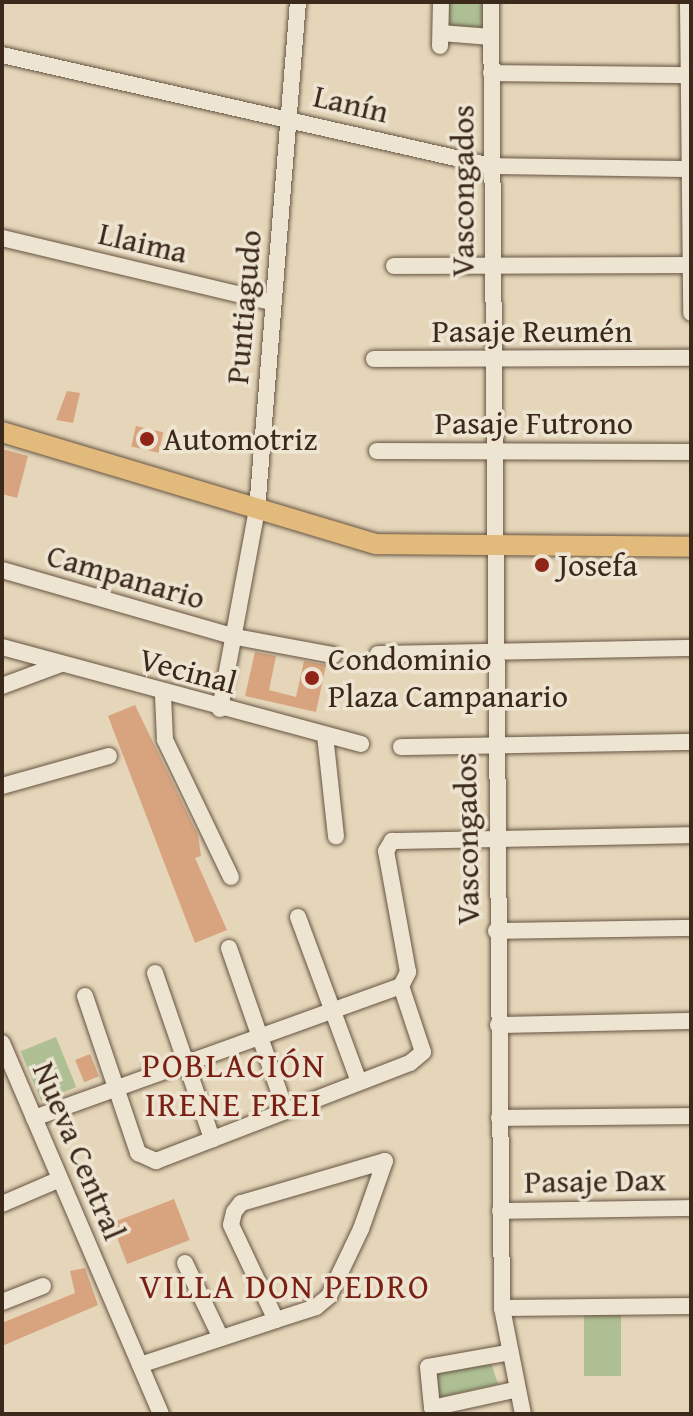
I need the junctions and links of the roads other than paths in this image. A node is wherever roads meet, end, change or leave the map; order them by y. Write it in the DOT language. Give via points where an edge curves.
graph roads {
  1 [pos="298,2"];
  2 [pos="441,2"];
  3 [pos="491,2"];
  4 [pos="688,2"];
  5 [pos="491,37"];
  6 [pos="2,55"];
  7 [pos="491,73"];
  8 [pos="690,75"];
  9 [pos="289,118"];
  10 [pos="491,166"];
  11 [pos="690,169"];
  12 [pos="2,238"];
  13 [pos="691,265"];
  14 [pos="394,266"];
  15 [pos="491,266"];
  16 [pos="271,302"];
  17 [pos="691,313"];
  18 [pos="691,358"];
  19 [pos="374,359"];
  20 [pos="491,359"];
  21 [pos="2,432"];
  22 [pos="377,451"];
  23 [pos="491,451"];
  24 [pos="691,452"];
  25 [pos="257,510"];
  26 [pos="691,547"];
  27 [pos="491,548"];
  28 [pos="2,570"];
  29 [pos="236,637"];
  30 [pos="2,647"];
  31 [pos="691,648"];
  32 [pos="492,652"];
  33 [pos="378,654"];
  34 [pos="333,655"];
  35 [pos="61,664"];
  36 [pos="2,686"];
  37 [pos="163,695"];
  38 [pos="220,709"];
  39 [pos="325,735"];
  40 [pos="691,742"];
  41 [pos="361,744"];
  42 [pos="493,746"];
  43 [pos="401,747"];
  44 [pos="109,756"];
  45 [pos="2,786"];
  46 [pos="691,835"];
  47 [pos="336,836"];
  48 [pos="494,837"];
  49 [pos="231,877"];
  50 [pos="298,917"];
  51 [pos="691,928"];
  52 [pos="496,931"];
  53 [pos="229,948"];
  54 [pos="155,973"];
  55 [pos="401,986"];
  56 [pos="85,996"];
  57 [pos="332,1011"];
  58 [pos="691,1021"];
  59 [pos="498,1025"];
  60 [pos="258,1038"];
  61 [pos="2,1043"];
  62 [pos="186,1064"];
  63 [pos="359,1082"];
  64 [pos="116,1089"];
  65 [pos="285,1109"];
  66 [pos="691,1116"];
  67 [pos="34,1118"];
  68 [pos="499,1118"];
  69 [pos="212,1139"];
  70 [pos="60,1179"];
  71 [pos="2,1204"];
  72 [pos="691,1208"];
  73 [pos="500,1211"];
  74 [pos="185,1263"];
  75 [pos="43,1286"];
  76 [pos="2,1302"];
  77 [pos="691,1306"];
  78 [pos="502,1308"];
  79 [pos="276,1320"];
  80 [pos="221,1338"];
  81 [pos="506,1353"];
  82 [pos="140,1365"];
  83 [pos="514,1390"];
  84 [pos="161,1414"];
  85 [pos="523,1414"];
  1 -- 9 [label="street, Puntiagudo"];
  2 -- 5 [label="street" via="440,40"];
  3 -- 5 [label="street, Vascongados"];
  4 -- 8 [label="street"];
  5 -- 7 [label="street, Vascongados"];
  6 -- 9 [label="street, Lanín"];
  7 -- 8 [label="street"];
  7 -- 10 [label="street, Vascongados"];
  8 -- 11 [label="street"];
  9 -- 10 [label="street, Lanín"];
  9 -- 16 [label="street, Puntiagudo"];
  10 -- 11 [label="street, Lanín"];
  10 -- 15 [label="street, Vascongados"];
  11 -- 13 [label="street"];
  12 -- 16 [label="street, Llaima"];
  13 -- 15 [label="street"];
  13 -- 17 [label="street"];
  14 -- 15 [label="street"];
  15 -- 20 [label="street, Vascongados"];
  16 -- 25 [label="street, Puntiagudo"];
  18 -- 20 [label="street, Pasaje Reumén"];
  19 -- 20 [label="street, Pasaje Reumén"];
  20 -- 23 [label="street, Vascongados"];
  21 -- 25 [label="main road"];
  22 -- 23 [label="street, Pasaje Futrono"];
  23 -- 24 [label="street, Pasaje Futrono"];
  23 -- 27 [label="street, Vascongados"];
  25 -- 27 [label="main road" via="376,544"];
  25 -- 29 [label="street, Puntiagudo"];
  26 -- 27 [label="main road"];
  27 -- 32 [label="street, Vascongados"];
  28 -- 29 [label="street, Campanario"];
  29 -- 34 [label="street, Campanario"];
  29 -- 38 [label="street, Puntiagudo"];
  30 -- 35 [label="street, Vecinal"];
  31 -- 32 [label="street"];
  32 -- 33 [label="street"];
  32 -- 42 [label="street, Vascongados"];
  35 -- 36 [label="street"];
  35 -- 37 [label="street, Vecinal"];
  37 -- 38 [label="street, Vecinal"];
  37 -- 49 [label="street" via="165,740"];
  38 -- 39 [label="street, Vecinal"];
  39 -- 41 [label="street, Vecinal"];
  39 -- 47 [label="street"];
  40 -- 42 [label="street"];
  42 -- 43 [label="street"];
  42 -- 48 [label="street, Vascongados"];
  44 -- 45 [label="street"];
  46 -- 48 [label="street"];
  48 -- 52 [label="street, Vascongados"];
  48 -- 55 [label="street" via="396,839 386,851 408,972"];
  50 -- 57 [label="street"];
  51 -- 52 [label="street"];
  52 -- 59 [label="street, Vascongados"];
  53 -- 60 [label="street"];
  54 -- 62 [label="street"];
  55 -- 57 [label="street"];
  55 -- 63 [label="street" via="423,1052"];
  56 -- 64 [label="street"];
  57 -- 60 [label="street"];
  57 -- 63 [label="street"];
  58 -- 59 [label="street"];
  59 -- 68 [label="street, Vascongados"];
  60 -- 62 [label="street"];
  60 -- 65 [label="street"];
  61 -- 67 [label="street, Nueva Central"];
  62 -- 64 [label="street"];
  62 -- 69 [label="street"];
  63 -- 65 [label="street"];
  64 -- 67 [label="street"];
  64 -- 69 [label="street" via="145,1159"];
  65 -- 69 [label="street"];
  66 -- 68 [label="street"];
  67 -- 70 [label="street, Nueva Central"];
  68 -- 73 [label="street, Vascongados"];
  70 -- 71 [label="street"];
  70 -- 82 [label="street, Nueva Central"];
  72 -- 73 [label="street, Pasaje Dax"];
  73 -- 78 [label="street, Vascongados"];
  74 -- 80 [label="street"];
  75 -- 76 [label="street"];
  77 -- 78 [label="street"];
  78 -- 81 [label="street, Vascongados"];
  79 -- 79 [label="street" via="329,1296 385,1161 256,1198 234,1212 231,1225"];
  79 -- 80 [label="street"];
  80 -- 82 [label="street"];
  81 -- 83 [label="street, Vascongados"];
  81 -- 83 [label="street" via="428,1367 432,1408"];
  82 -- 84 [label="street, Nueva Central"];
  83 -- 85 [label="street, Vascongados"];
}
